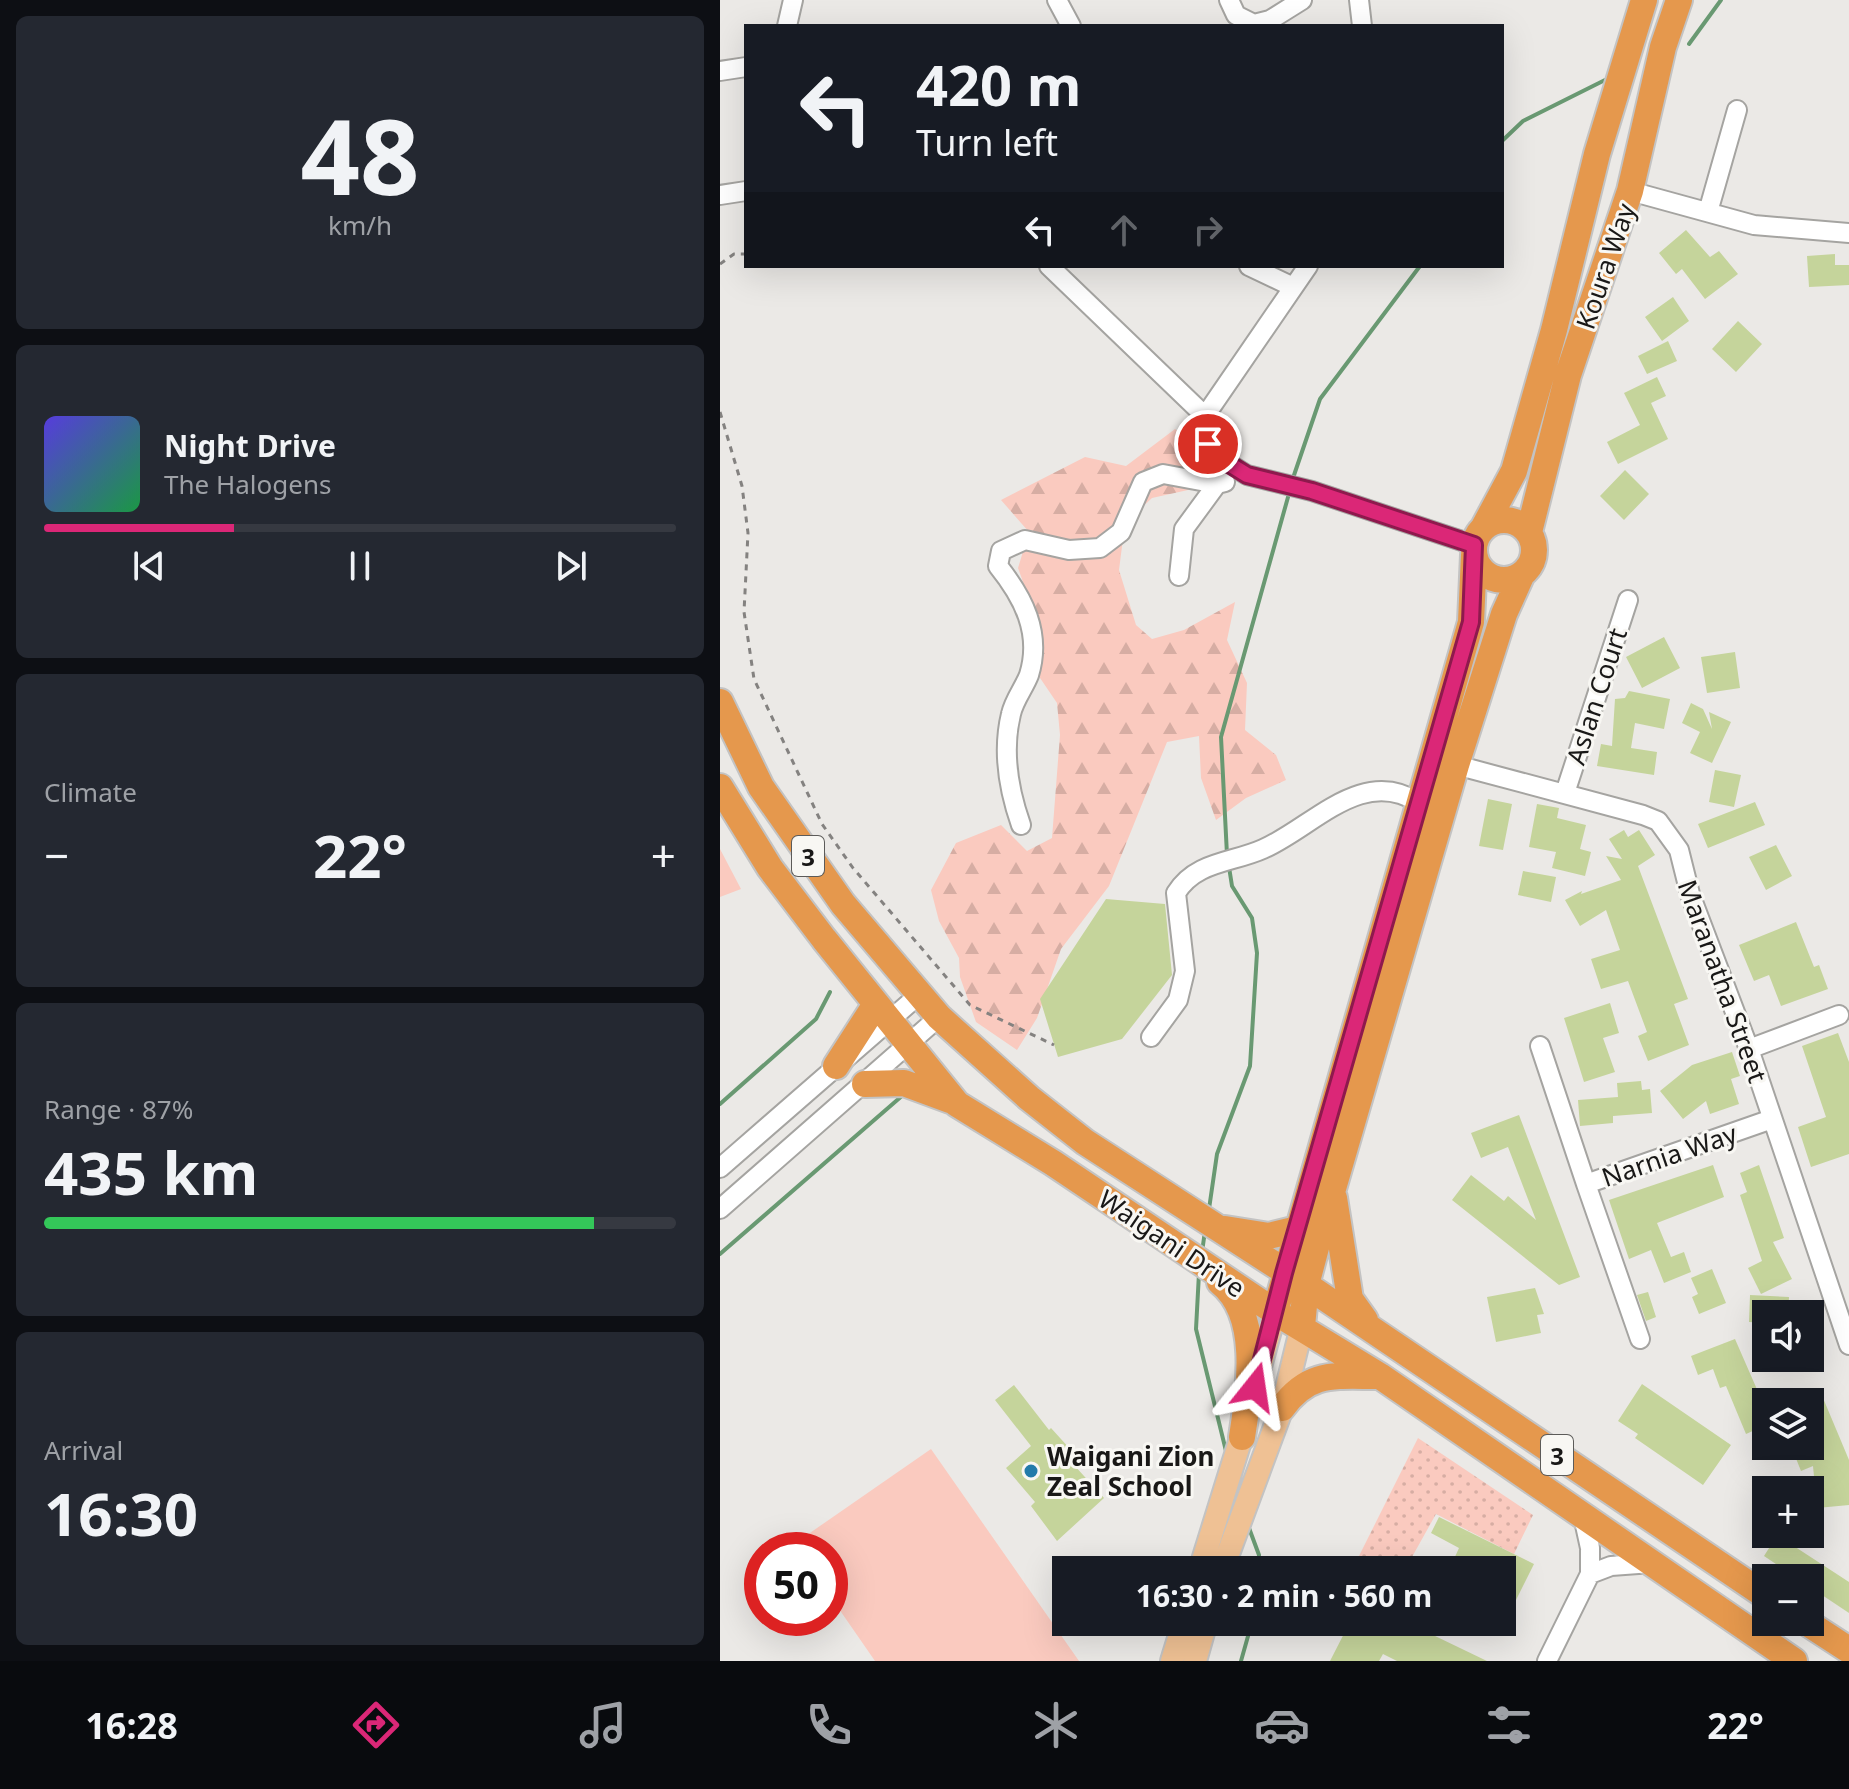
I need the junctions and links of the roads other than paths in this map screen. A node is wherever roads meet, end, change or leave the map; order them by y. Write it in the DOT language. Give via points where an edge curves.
graph roads {
  1 [pos="793,0"];
  2 [pos="1057,0"];
  3 [pos="1229,0"];
  4 [pos="1302,0"];
  5 [pos="1359,0"];
  6 [pos="1644,0"];
  7 [pos="1679,0"];
  8 [pos="787,24"];
  9 [pos="1070,24"];
  10 [pos="1362,24"];
  11 [pos="744,67"];
  12 [pos="720,71"];
  13 [pos="1737,110"];
  14 [pos="744,191"];
  15 [pos="1630,191"];
  16 [pos="720,195"];
  17 [pos="1708,212"];
  18 [pos="1849,233"];
  19 [pos="1051,268"];
  20 [pos="1253,268"];
  21 [pos="1306,268"];
  22 [pos="1291,286"];
  23 [pos="1205,416"];
  24 [pos="1247,475"];
  25 [pos="1217,484"];
  26 [pos="1529,532"];
  27 [pos="1477,542"];
  28 [pos="1522,574"];
  29 [pos="1179,576"];
  30 [pos="1628,600"];
  31 [pos="720,702"];
  32 [pos="1456,765"];
  33 [pos="720,787"];
  34 [pos="1565,793"];
  35 [pos="1419,803"];
  36 [pos="1021,825"];
  37 [pos="921,993"];
  38 [pos="883,1014"];
  39 [pos="1839,1015"];
  40 [pos="939,1017"];
  41 [pos="1151,1037"];
  42 [pos="907,1046"];
  43 [pos="1540,1046"];
  44 [pos="1749,1049"];
  45 [pos="836,1066"];
  46 [pos="865,1084"];
  47 [pos="957,1104"];
  48 [pos="1772,1119"];
  49 [pos="720,1168"];
  50 [pos="1586,1184"];
  51 [pos="1333,1194"];
  52 [pos="720,1209"];
  53 [pos="1214,1226"];
  54 [pos="1297,1229"];
  55 [pos="1190,1257"];
  56 [pos="1295,1279"];
  57 [pos="1275,1312"];
  58 [pos="1302,1326"];
  59 [pos="1375,1333"];
  60 [pos="1640,1339"];
  61 [pos="1849,1345"];
  62 [pos="1380,1376"];
  63 [pos="1282,1408"];
  64 [pos="1242,1437"];
  65 [pos="1583,1516"];
  66 [pos="1204,1556"];
  67 [pos="1227,1556"];
  68 [pos="1652,1563"];
  69 [pos="1590,1574"];
  70 [pos="1752,1587"];
  71 [pos="1824,1634"];
  72 [pos="1180,1636"];
  73 [pos="1202,1636"];
  74 [pos="1849,1650"];
  75 [pos="1172,1661"];
  76 [pos="1195,1661"];
  77 [pos="1547,1661"];
  78 [pos="1794,1661"];
  1 -- 8 [label="street"];
  2 -- 9 [label="street"];
  3 -- 4 [label="street" via="1236,15 1254,24"];
  5 -- 10 [label="street"];
  6 -- 27 [label="highway, Koura Way" via="1597,154 1514,471"];
  7 -- 15 [label="highway, Koura Way"];
  11 -- 12 [label="street"];
  13 -- 17 [label="street"];
  14 -- 16 [label="street"];
  15 -- 17 [label="street"];
  15 -- 26 [label="highway, Koura Way" via="1568,375"];
  17 -- 18 [label="street" via="1754,225"];
  19 -- 23 [label="street"];
  20 -- 22 [label="street"];
  21 -- 22 [label="street"];
  22 -- 23 [label="street"];
  23 -- 24 [label="street" via="1208,444"];
  24 -- 25 [label="street"];
  24 -- 27 [label="street"];
  25 -- 29 [label="street" via="1184,529"];
  25 -- 36 [label="street" via="1163,474 1143,482 1121,532 1100,548 1069,550 1025,540 1001,551 998,566 1018,591 1032,625 1029,673 1011,713 1007,748 1011,797"];
  26 -- 27 [label="highway" via="1522,524 1503,519"];
  26 -- 28 [label="highway" via="1535,549"];
  27 -- 28 [label="highway" via="1477,565 1493,578"];
  27 -- 35 [label="highway, Koura Way" via="1471,622"];
  28 -- 32 [label="highway, Koura Way"];
  30 -- 34 [label="street, Aslan Court"];
  31 -- 37 [label="highway, Waigani Drive / 3" via="761,787 795,839 843,904"];
  32 -- 34 [label="street, Maranatha Street"];
  32 -- 51 [label="highway, Koura Way"];
  33 -- 38 [label="highway, Waigani Drive / 3" via="770,868"];
  34 -- 44 [label="street, Maranatha Street" via="1643,815 1670,834"];
  35 -- 41 [label="street" via="1405,793 1365,793 1327,809 1262,850 1198,870 1176,893 1185,971 1178,1000"];
  35 -- 54 [label="highway, Koura Way"];
  37 -- 38 [label="street"];
  37 -- 40 [label="highway, Waigani Drive / 3"];
  38 -- 42 [label="highway, Waigani Drive / 3"];
  38 -- 45 [label="highway"];
  39 -- 44 [label="street"];
  40 -- 42 [label="street"];
  40 -- 53 [label="highway, Waigani Drive / 3" via="1072,1132"];
  42 -- 46 [label="street"];
  42 -- 47 [label="highway, Waigani Drive / 3"];
  43 -- 50 [label="street"];
  44 -- 48 [label="street, Maranatha Street"];
  45 -- 49 [label="street"];
  46 -- 47 [label="highway" via="904,1083"];
  46 -- 52 [label="street"];
  47 -- 55 [label="highway, Waigani Drive / 3"];
  48 -- 50 [label="street, Narnia Way"];
  48 -- 61 [label="street, Maranatha Street"];
  50 -- 60 [label="street, Narnia Way"];
  51 -- 56 [label="highway, Koura Way"];
  51 -- 59 [label="highway" via="1350,1299"];
  53 -- 54 [label="highway" via="1269,1236"];
  53 -- 56 [label="highway, Waigani Drive / 3"];
  54 -- 56 [label="highway, Koura Way"];
  55 -- 57 [label="highway, Waigani Drive / 3"];
  55 -- 64 [label="highway" via="1227,1287 1242,1316 1250,1371"];
  56 -- 57 [label="highway, Koura Way"];
  56 -- 58 [label="highway, Koura Way"];
  56 -- 59 [label="highway, Waigani Drive / 3"];
  57 -- 58 [label="highway, Waigani Drive / 3"];
  57 -- 64 [label="main road, Koura Way"];
  58 -- 62 [label="highway, Waigani Drive / 3"];
  58 -- 63 [label="main road, Koura Way"];
  59 -- 70 [label="highway, Waigani Drive / 3"];
  62 -- 63 [label="highway" via="1306,1382"];
  62 -- 65 [label="highway, Waigani Drive / 3"];
  63 -- 67 [label="main road, Koura Way"];
  64 -- 66 [label="main road, Koura Way"];
  65 -- 68 [label="highway, Waigani Drive / 3"];
  65 -- 69 [label="street"];
  68 -- 69 [label="street" via="1611,1566"];
  68 -- 78 [label="highway, Waigani Drive / 3"];
  69 -- 77 [label="street"];
  71 -- 74 [label="highway"];
  72 -- 75 [label="main road"];
  73 -- 76 [label="main road"];
}
